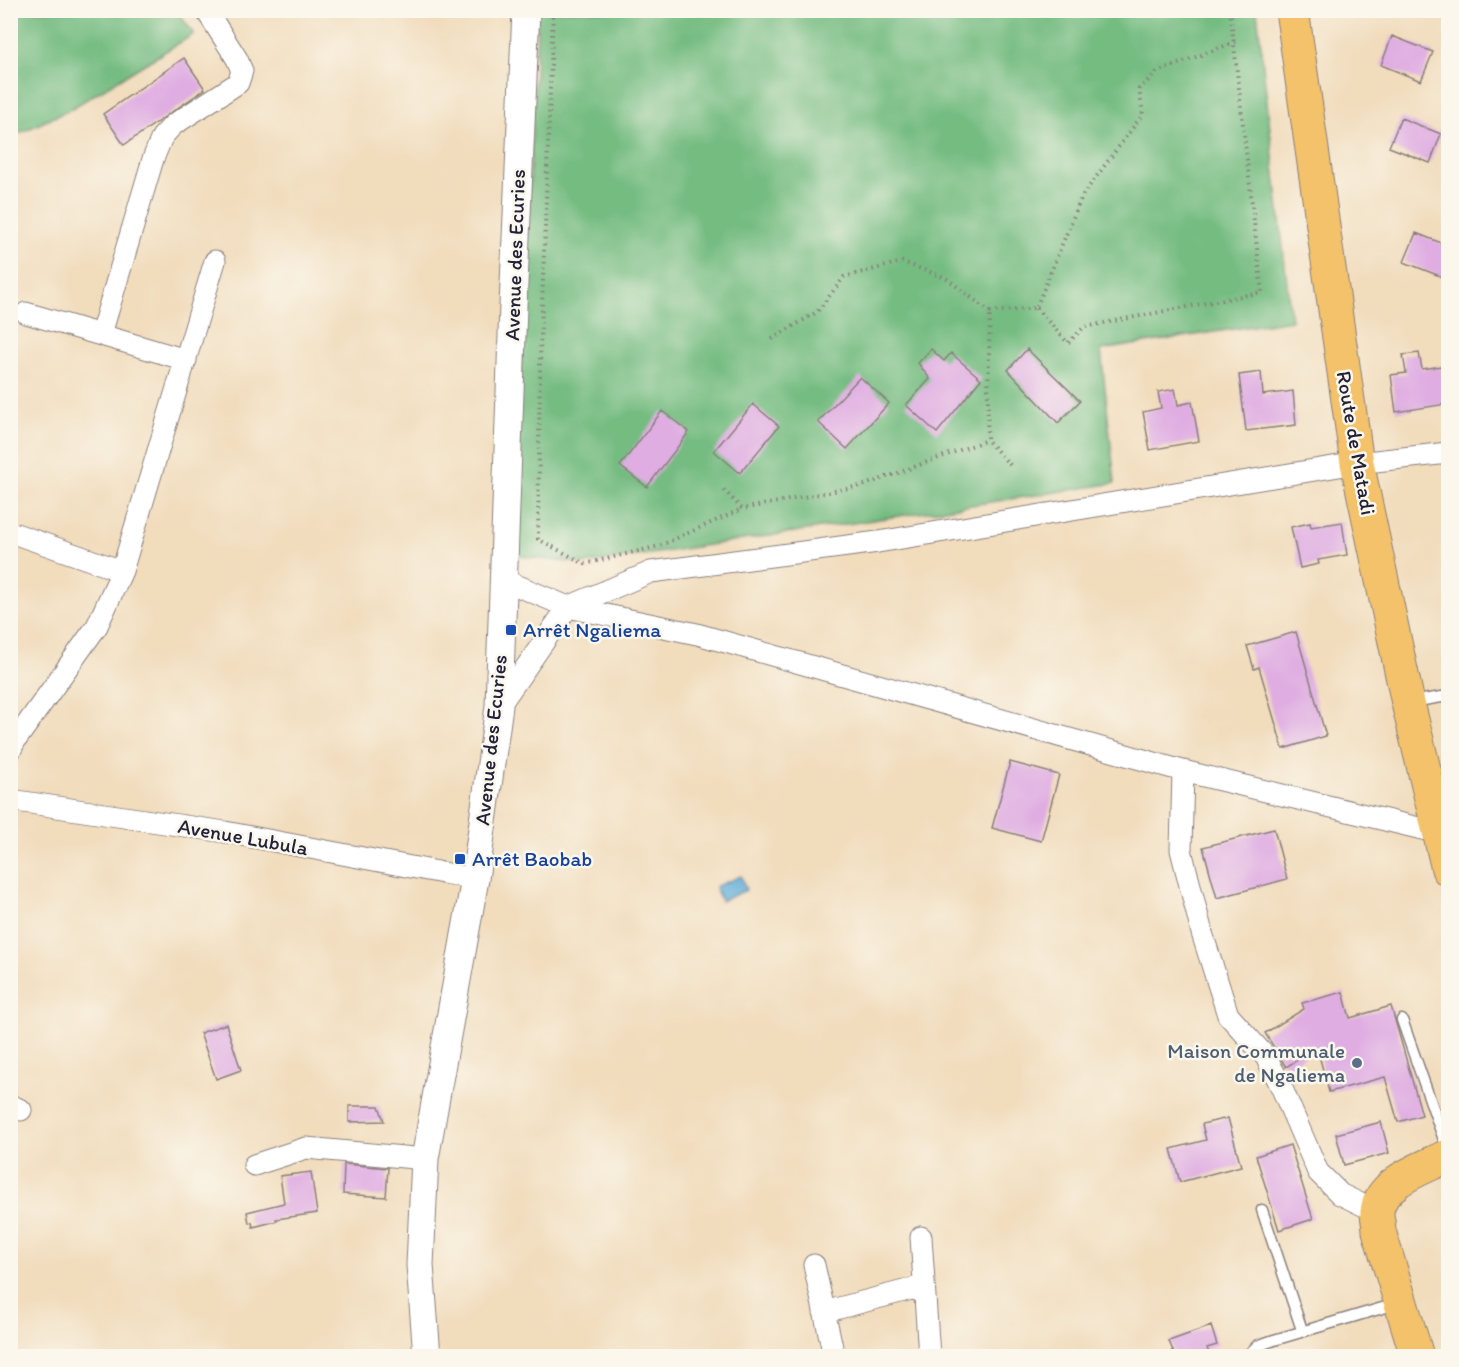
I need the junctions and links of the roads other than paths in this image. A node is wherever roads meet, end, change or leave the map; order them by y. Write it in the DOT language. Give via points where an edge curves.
graph roads {
  1 [pos="206,10"];
  2 [pos="526,10"];
  3 [pos="1292,10"];
  4 [pos="215,261"];
  5 [pos="26,312"];
  6 [pos="101,334"];
  7 [pos="186,360"];
  8 [pos="1449,453"];
  9 [pos="1357,463"];
  10 [pos="10,532"];
  11 [pos="122,571"];
  12 [pos="504,580"];
  13 [pos="568,607"];
  14 [pos="1449,696"];
  15 [pos="1407,703"];
  16 [pos="499,706"];
  17 [pos="10,751"];
  18 [pos="1183,771"];
  19 [pos="10,800"];
  20 [pos="1439,833"];
  21 [pos="1449,869"];
  22 [pos="475,879"];
  23 [pos="1402,1020"];
  24 [pos="1449,1151"];
  25 [pos="1449,1156"];
  26 [pos="425,1160"];
  27 [pos="254,1165"];
  28 [pos="1262,1210"];
  29 [pos="1377,1212"];
  30 [pos="921,1237"];
  31 [pos="814,1264"];
  32 [pos="923,1286"];
  33 [pos="1400,1303"];
  34 [pos="824,1312"];
  35 [pos="1302,1330"];
  36 [pos="427,1356"];
  37 [pos="834,1356"];
  38 [pos="929,1356"];
  39 [pos="1246,1356"];
  40 [pos="1417,1356"];
  1 -- 6 [label="street" via="242,71 238,83 173,124 162,137"];
  2 -- 12 [label="street, Avenue des Ecuries"];
  3 -- 9 [label="main road, Route de Matadi"];
  4 -- 7 [label="street"];
  5 -- 6 [label="street"];
  6 -- 7 [label="street"];
  7 -- 11 [label="street"];
  8 -- 9 [label="street"];
  9 -- 13 [label="street" via="878,542 651,572"];
  9 -- 15 [label="main road, Route de Matadi"];
  10 -- 11 [label="street"];
  11 -- 17 [label="street" via="97,626"];
  12 -- 13 [label="street"];
  12 -- 16 [label="street, Avenue des Ecuries"];
  13 -- 16 [label="street"];
  13 -- 18 [label="street" via="697,634"];
  14 -- 15 [label="lane"];
  15 -- 20 [label="main road, Route de Matadi"];
  16 -- 22 [label="street, Avenue des Ecuries"];
  18 -- 20 [label="street"];
  18 -- 29 [label="street" via="1181,850 1228,1015 1266,1057 1318,1172 1340,1194"];
  19 -- 22 [label="street, Avenue Lubula" via="225,832"];
  20 -- 21 [label="main road, Route de Matadi"];
  22 -- 26 [label="street, Avenue des Ecuries"];
  23 -- 24 [label="lane"];
  25 -- 29 [label="main road" via="1395,1184 1383,1196"];
  26 -- 27 [label="street" via="306,1148"];
  26 -- 36 [label="street, Avenue des Ecuries" via="420,1264"];
  28 -- 35 [label="lane"];
  29 -- 33 [label="main road"];
  30 -- 32 [label="street"];
  31 -- 34 [label="street"];
  32 -- 34 [label="street"];
  32 -- 38 [label="street"];
  33 -- 35 [label="lane"];
  33 -- 40 [label="main road"];
  34 -- 37 [label="street"];
  35 -- 39 [label="lane" via="1257,1346"];
}
